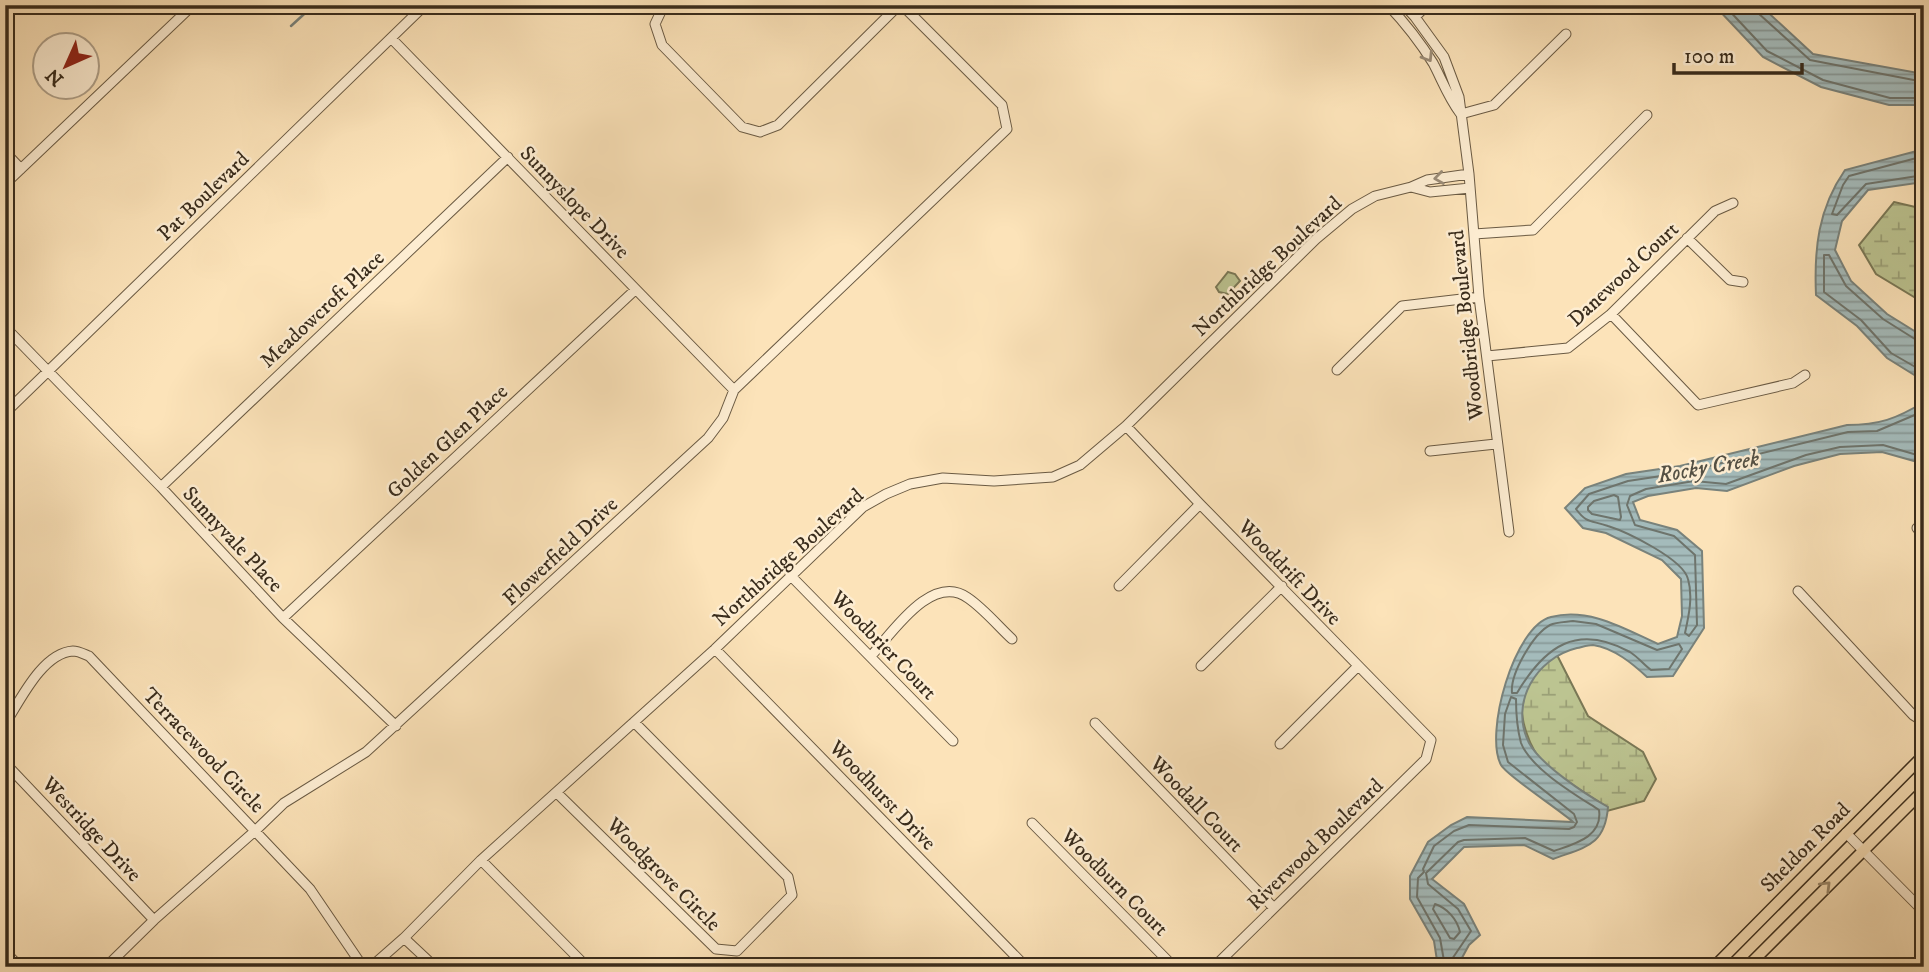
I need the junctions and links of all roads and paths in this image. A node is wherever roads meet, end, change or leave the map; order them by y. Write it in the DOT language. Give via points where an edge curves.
graph roads {
  1 [pos="193,5"];
  2 [pos="425,5"];
  3 [pos="664,5"];
  4 [pos="901,5"];
  5 [pos="1388,5"];
  6 [pos="1404,5"];
  7 [pos="1427,5"];
  8 [pos="1415,17"];
  9 [pos="1566,34"];
  10 [pos="391,38"];
  11 [pos="1461,114"];
  12 [pos="1647,115"];
  13 [pos="5,152"];
  14 [pos="508,157"];
  15 [pos="21,169"];
  16 [pos="1469,174"];
  17 [pos="5,184"];
  18 [pos="1411,187"];
  19 [pos="1470,188"];
  20 [pos="1733,204"];
  21 [pos="1474,234"];
  22 [pos="1687,238"];
  23 [pos="1743,282"];
  24 [pos="635,290"];
  25 [pos="1479,297"];
  26 [pos="1611,314"];
  27 [pos="5,327"];
  28 [pos="1488,356"];
  29 [pos="1337,370"];
  30 [pos="48,371"];
  31 [pos="1805,375"];
  32 [pos="734,390"];
  33 [pos="5,413"];
  34 [pos="1126,426"];
  35 [pos="1496,444"];
  36 [pos="1430,451"];
  37 [pos="160,487"];
  38 [pos="1200,505"];
  39 [pos="1509,532"];
  40 [pos="790,575"];
  41 [pos="1119,586"];
  42 [pos="1282,586"];
  43 [pos="1798,592"];
  44 [pos="283,618"];
  45 [pos="1012,639"];
  46 [pos="715,649"];
  47 [pos="871,656"];
  48 [pos="1201,666"];
  49 [pos="1358,666"];
  50 [pos="634,722"];
  51 [pos="1924,722"];
  52 [pos="1096,723"];
  53 [pos="5,724"];
  54 [pos="396,726"];
  55 [pos="1431,740"];
  56 [pos="953,741"];
  57 [pos="1280,744"];
  58 [pos="1924,755"];
  59 [pos="5,763"];
  60 [pos="1924,790"];
  61 [pos="557,793"];
  62 [pos="1032,823"];
  63 [pos="256,830"];
  64 [pos="1846,832"];
  65 [pos="1863,850"];
  66 [pos="481,860"];
  67 [pos="1274,908"];
  68 [pos="1924,912"];
  69 [pos="1761,918"];
  70 [pos="154,920"];
  71 [pos="1778,935"];
  72 [pos="404,938"];
  73 [pos="5,952"];
  74 [pos="20,967"];
  75 [pos="106,967"];
  76 [pos="363,967"];
  77 [pos="371,967"];
  78 [pos="435,967"];
  79 [pos="587,967"];
  80 [pos="1026,967"];
  81 [pos="1174,967"];
  82 [pos="1214,967"];
  83 [pos="1714,967"];
  84 [pos="1747,967"];
  1 -- 15 [label="street"];
  2 -- 10 [label="street, Pat Boulevard"];
  3 -- 4 [label="street" via="654,24 662,45 741,127 760,132 778,125"];
  4 -- 32 [label="street, Flowerfield Drive" via="1002,105 1007,129"];
  5 -- 11 [label="street, Woodbridge Boulevard, one-way" via="1408,25"];
  6 -- 8 [label="street, Woodbridge Boulevard"];
  7 -- 8 [label="street"];
  8 -- 11 [label="street, Woodbridge Boulevard" via="1444,57"];
  9 -- 11 [label="street" via="1494,105"];
  10 -- 14 [label="street, Sunnyslope Drive"];
  10 -- 30 [label="street, Pat Boulevard"];
  11 -- 16 [label="street, Woodbridge Boulevard"];
  12 -- 21 [label="street" via="1533,230"];
  13 -- 15 [label="street"];
  14 -- 24 [label="street, Sunnyslope Drive"];
  14 -- 37 [label="street, Meadowcroft Place"];
  15 -- 17 [label="street"];
  16 -- 18 [label="street, Northbridge Boulevard, one-way" via="1426,180"];
  16 -- 19 [label="street, Woodbridge Boulevard"];
  18 -- 19 [label="street, Northbridge Boulevard" via="1430,192"];
  18 -- 34 [label="street, Northbridge Boulevard" via="1375,196 1335,222"];
  19 -- 21 [label="street, Woodbridge Boulevard"];
  20 -- 22 [label="street, Danewood Court" via="1715,211"];
  21 -- 25 [label="street, Woodbridge Boulevard"];
  22 -- 23 [label="street" via="1730,281"];
  22 -- 26 [label="street, Danewood Court"];
  24 -- 32 [label="street, Sunnyslope Drive"];
  24 -- 44 [label="street, Golden Glen Place"];
  25 -- 28 [label="street, Woodbridge Boulevard"];
  25 -- 29 [label="street" via="1402,306"];
  26 -- 28 [label="street, Danewood Court" via="1568,348"];
  26 -- 31 [label="street" via="1698,405 1793,383"];
  27 -- 30 [label="street, Sunnyvale Place"];
  28 -- 35 [label="street, Woodbridge Boulevard"];
  30 -- 33 [label="street, Pat Boulevard"];
  30 -- 37 [label="street, Sunnyvale Place"];
  32 -- 54 [label="street, Flowerfield Drive" via="723,418 708,438"];
  34 -- 38 [label="street, Wooddrift Drive"];
  34 -- 40 [label="street, Northbridge Boulevard" via="1080,465 1054,477 943,478 886,494 863,507"];
  35 -- 36 [label="street"];
  35 -- 39 [label="street, Woodbridge Boulevard"];
  37 -- 44 [label="street, Sunnyvale Place"];
  38 -- 41 [label="street"];
  38 -- 42 [label="street, Wooddrift Drive"];
  40 -- 46 [label="street, Northbridge Boulevard"];
  40 -- 47 [label="street, Woodbrier Court"];
  42 -- 48 [label="street"];
  42 -- 49 [label="street, Wooddrift Drive"];
  43 -- 51 [label="street"];
  44 -- 54 [label="street, Sunnyvale Place"];
  45 -- 47 [label="street" via="967,597 953,591 936,593 917,605"];
  46 -- 50 [label="street, Northbridge Boulevard"];
  46 -- 80 [label="street, Woodhurst Drive"];
  47 -- 56 [label="street, Woodbrier Court"];
  49 -- 55 [label="street, Wooddrift Drive"];
  49 -- 57 [label="street"];
  50 -- 61 [label="street, Northbridge Boulevard"];
  50 -- 61 [label="street, Woodgrove Circle" via="788,877 792,895 737,951 716,949"];
  52 -- 67 [label="street, Woodall Court"];
  53 -- 63 [label="street, Terracewood Circle" via="33,678 54,657 74,651 89,656"];
  54 -- 63 [label="street, Flowerfield Drive" via="366,752 284,803"];
  55 -- 67 [label="street, Riverwood Boulevard" via="1426,759"];
  58 -- 64 [label="main road, Sheldon Road"];
  59 -- 70 [label="street, Westridge Drive"];
  60 -- 65 [label="main road, Sheldon Road"];
  61 -- 66 [label="street, Northbridge Boulevard"];
  62 -- 81 [label="street, Woodburn Court"];
  63 -- 70 [label="street, Flowerfield Drive"];
  63 -- 76 [label="street, Terracewood Circle" via="310,889"];
  64 -- 65 [label="street"];
  64 -- 69 [label="main road, Sheldon Road"];
  65 -- 68 [label="street"];
  71 -- 65 [label="main road, Sheldon Road, one-way"];
  66 -- 72 [label="street, Northbridge Boulevard"];
  66 -- 79 [label="street"];
  67 -- 82 [label="street, Riverwood Boulevard"];
  69 -- 71 [label="main road"];
  69 -- 83 [label="main road, Sheldon Road"];
  70 -- 75 [label="street, Flowerfield Drive"];
  71 -- 84 [label="main road, Sheldon Road"];
  72 -- 77 [label="street, Northbridge Boulevard"];
  72 -- 78 [label="street"];
  73 -- 74 [label="street"];
}
